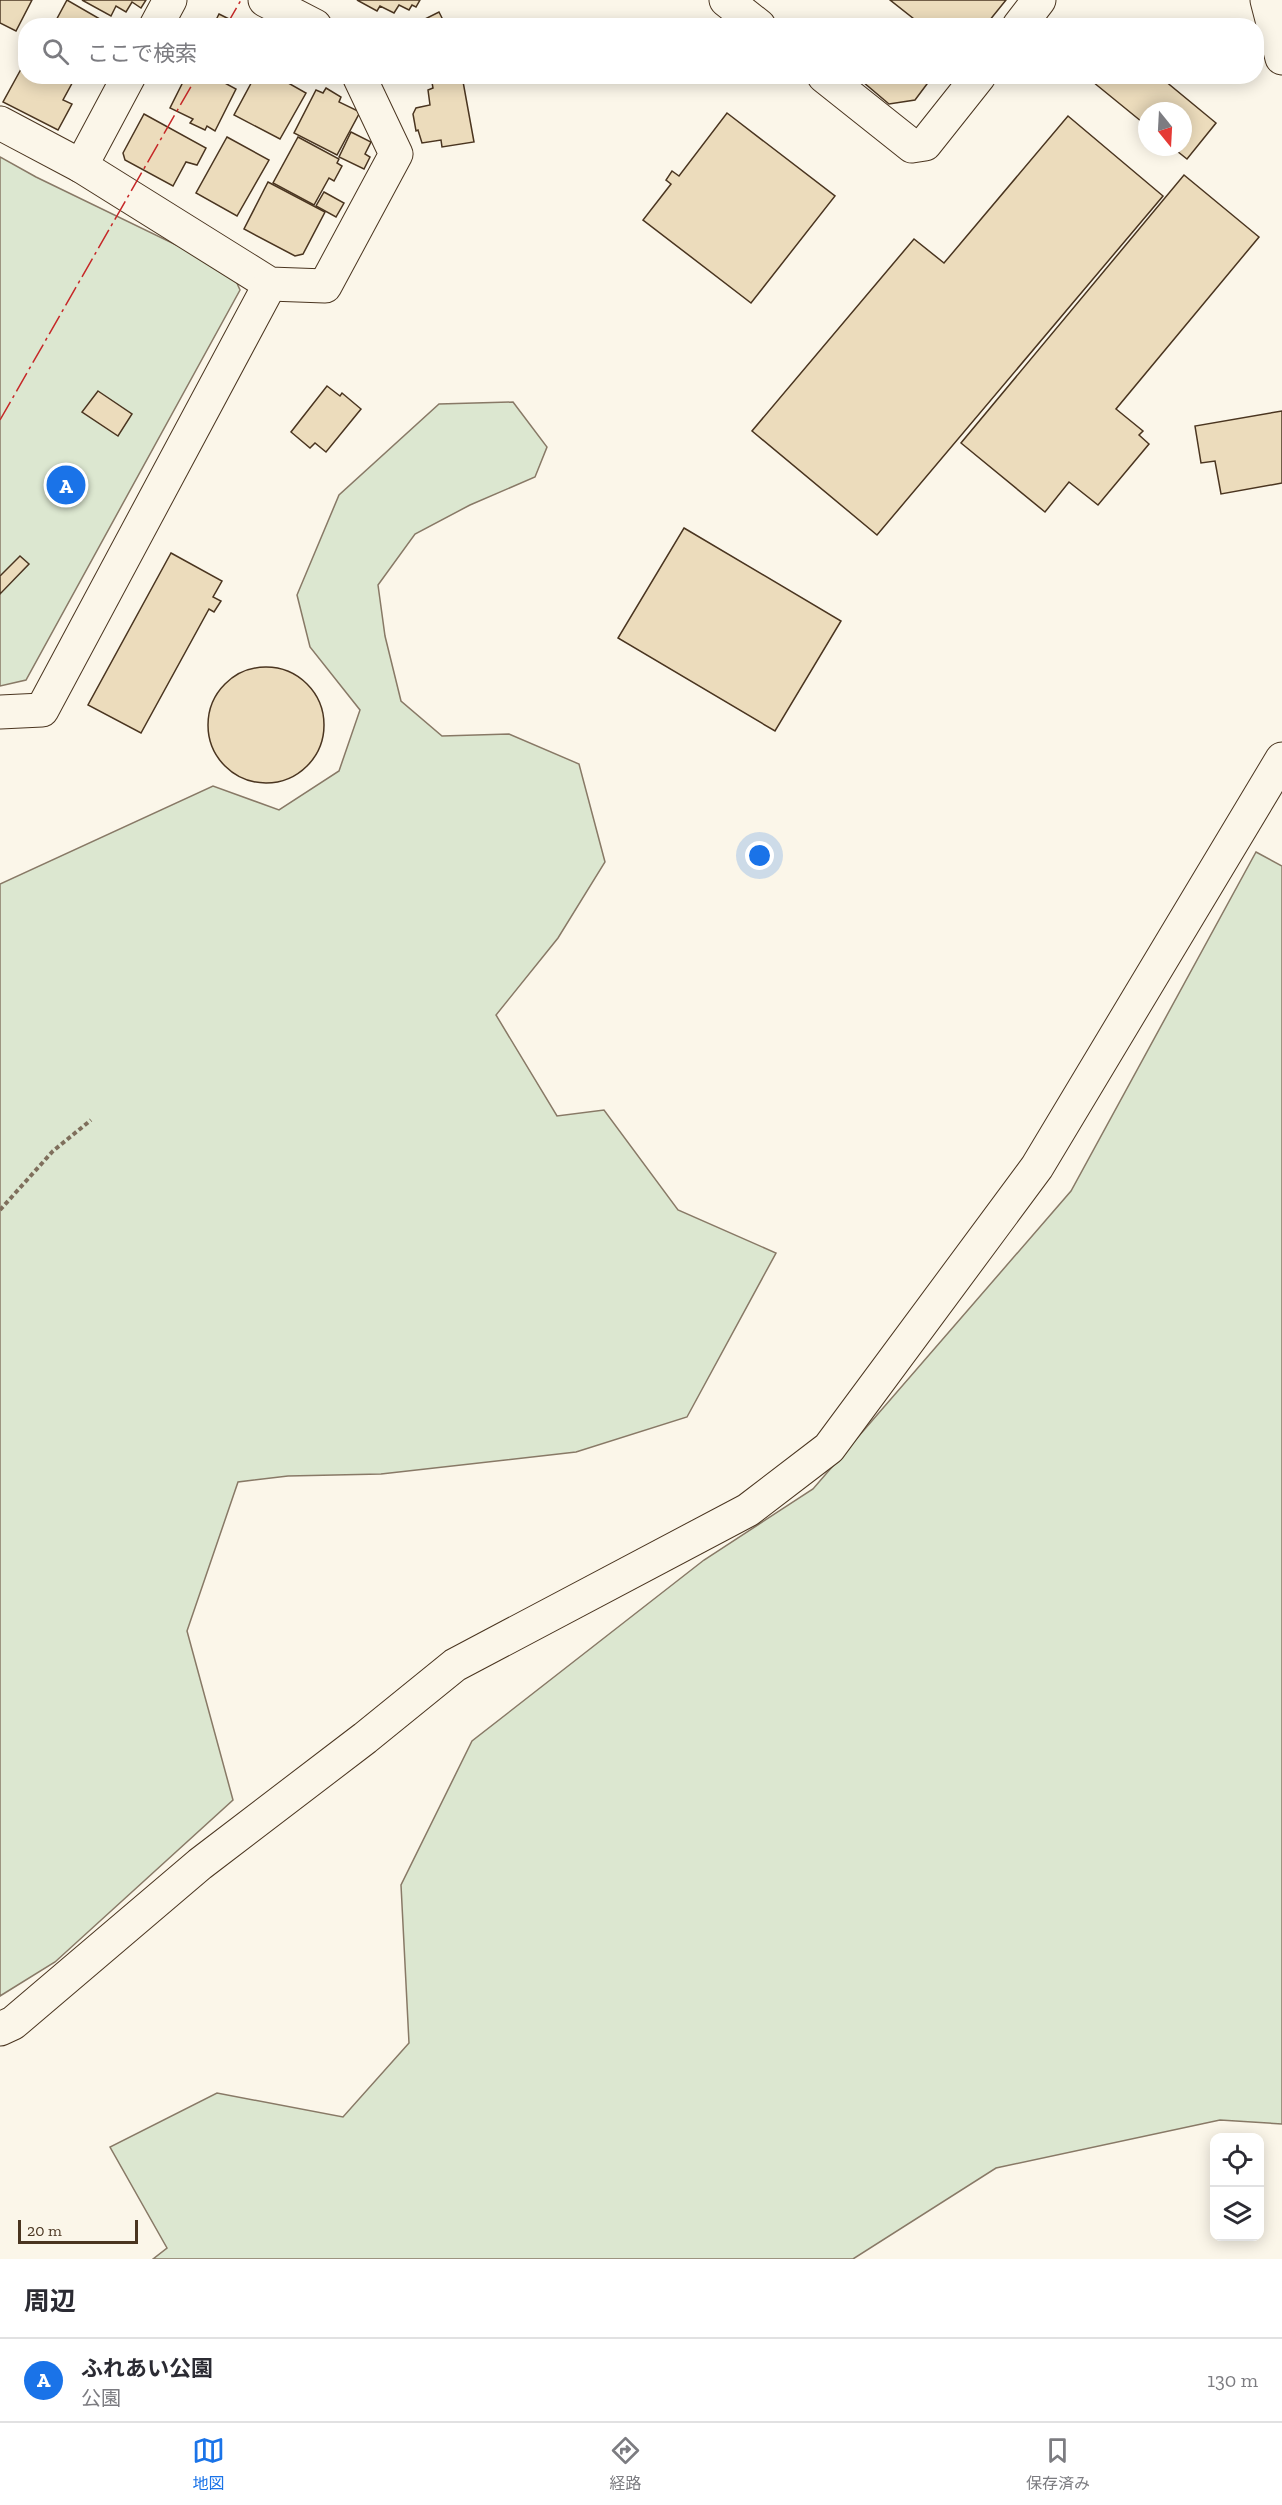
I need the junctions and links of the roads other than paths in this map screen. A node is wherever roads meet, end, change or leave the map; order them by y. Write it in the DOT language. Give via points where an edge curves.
graph roads {
  1 [pos="170,0"];
  2 [pos="265,0"];
  3 [pos="726,0"];
  4 [pos="1039,0"];
  5 [pos="1267,0"];
  6 [pos="160,18"];
  7 [pos="300,18"];
  8 [pos="749,18"];
  9 [pos="1025,18"];
  10 [pos="1282,58"];
  11 [pos="125,84"];
  12 [pos="363,84"];
  13 [pos="834,84"];
  14 [pos="973,84"];
  15 [pos="0,123"];
  16 [pos="81,166"];
  17 [pos="270,284"];
  18 [pos="0,711"];
  19 [pos="1282,759"];
  20 [pos="0,2029"];
  1 -- 6 [label="street"];
  2 -- 7 [label="street"];
  3 -- 8 [label="street"];
  4 -- 9 [label="street"];
  5 -- 10 [label="street"];
  11 -- 16 [label="street"];
  12 -- 17 [label="street" via="396,154 325,286"];
  13 -- 14 [label="street" via="912,146 925,144"];
  15 -- 16 [label="street"];
  16 -- 17 [label="street"];
  17 -- 18 [label="street" via="42,710"];
  19 -- 20 [label="street" via="1037,1167 829,1448 748,1510 455,1665 200,1864 13,2023"];
}
